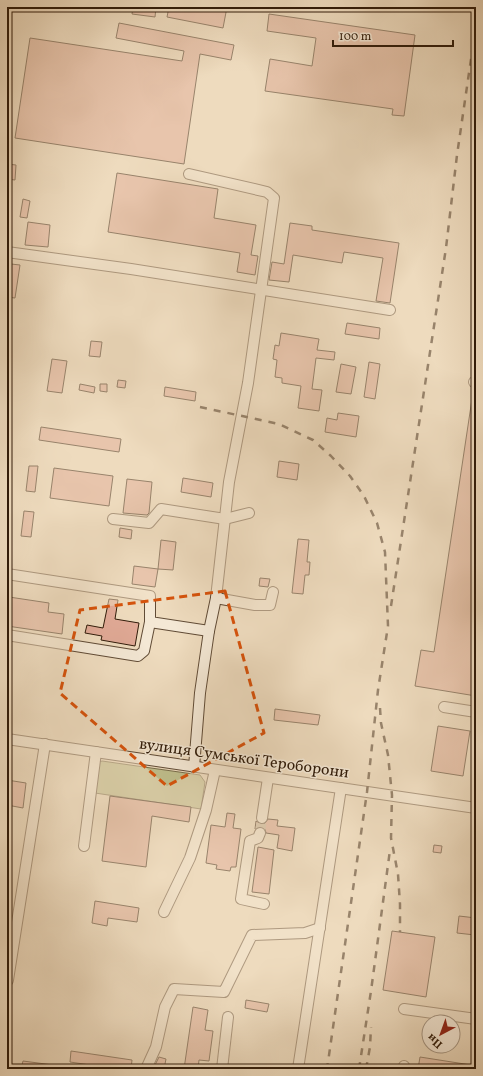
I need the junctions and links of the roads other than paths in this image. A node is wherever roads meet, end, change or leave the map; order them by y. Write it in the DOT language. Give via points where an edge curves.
graph roads {
  1 [pos="189,174"];
  2 [pos="7,252"];
  3 [pos="261,290"];
  4 [pos="390,310"];
  5 [pos="249,513"];
  6 [pos="113,519"];
  7 [pos="225,519"];
  8 [pos="7,574"];
  9 [pos="273,592"];
  10 [pos="216,598"];
  11 [pos="150,622"];
  12 [pos="209,631"];
  13 [pos="7,635"];
  14 [pos="444,707"];
  15 [pos="476,712"];
  16 [pos="7,739"];
  17 [pos="45,744"];
  18 [pos="96,752"];
  19 [pos="194,767"];
  20 [pos="215,770"];
  21 [pos="268,778"];
  22 [pos="341,788"];
  23 [pos="476,808"];
  24 [pos="262,818"];
  25 [pos="260,832"];
  26 [pos="84,846"];
  27 [pos="264,904"];
  28 [pos="164,912"];
  29 [pos="320,928"];
  30 [pos="7,980"];
  31 [pos="404,1008"];
  32 [pos="228,1018"];
  33 [pos="476,1019"];
  34 [pos="146,1069"];
  35 [pos="222,1069"];
  36 [pos="298,1069"];
  1 -- 3 [label="street" via="267,192 274,198"];
  2 -- 3 [label="street"];
  3 -- 4 [label="street"];
  3 -- 7 [label="street"];
  5 -- 7 [label="street"];
  6 -- 7 [label="street" via="149,523 161,509"];
  7 -- 10 [label="street"];
  8 -- 11 [label="street" via="150,596"];
  9 -- 10 [label="street" via="270,605"];
  10 -- 12 [label="street"];
  11 -- 12 [label="street"];
  11 -- 13 [label="street" via="144,651 138,656"];
  12 -- 19 [label="street" via="200,693"];
  14 -- 15 [label="street"];
  16 -- 17 [label="street, вулиця Сумської Тероборони"];
  17 -- 18 [label="street, вулиця Сумської Тероборони"];
  17 -- 30 [label="street"];
  18 -- 19 [label="street, вулиця Сумської Тероборони"];
  18 -- 26 [label="street"];
  19 -- 20 [label="street, вулиця Сумської Тероборони"];
  20 -- 21 [label="street, вулиця Сумської Тероборони"];
  20 -- 28 [label="street" via="206,810 190,858"];
  21 -- 22 [label="street, вулиця Сумської Тероборони"];
  21 -- 24 [label="street"];
  22 -- 23 [label="street, вулиця Сумської Тероборони"];
  22 -- 29 [label="street"];
  25 -- 27 [label="street" via="258,838 250,841 241,899"];
  29 -- 34 [label="street" via="305,934 252,935 224,992 174,988 166,1007 156,1047"];
  29 -- 36 [label="street"];
  31 -- 33 [label="street"];
  32 -- 35 [label="street"];
}
